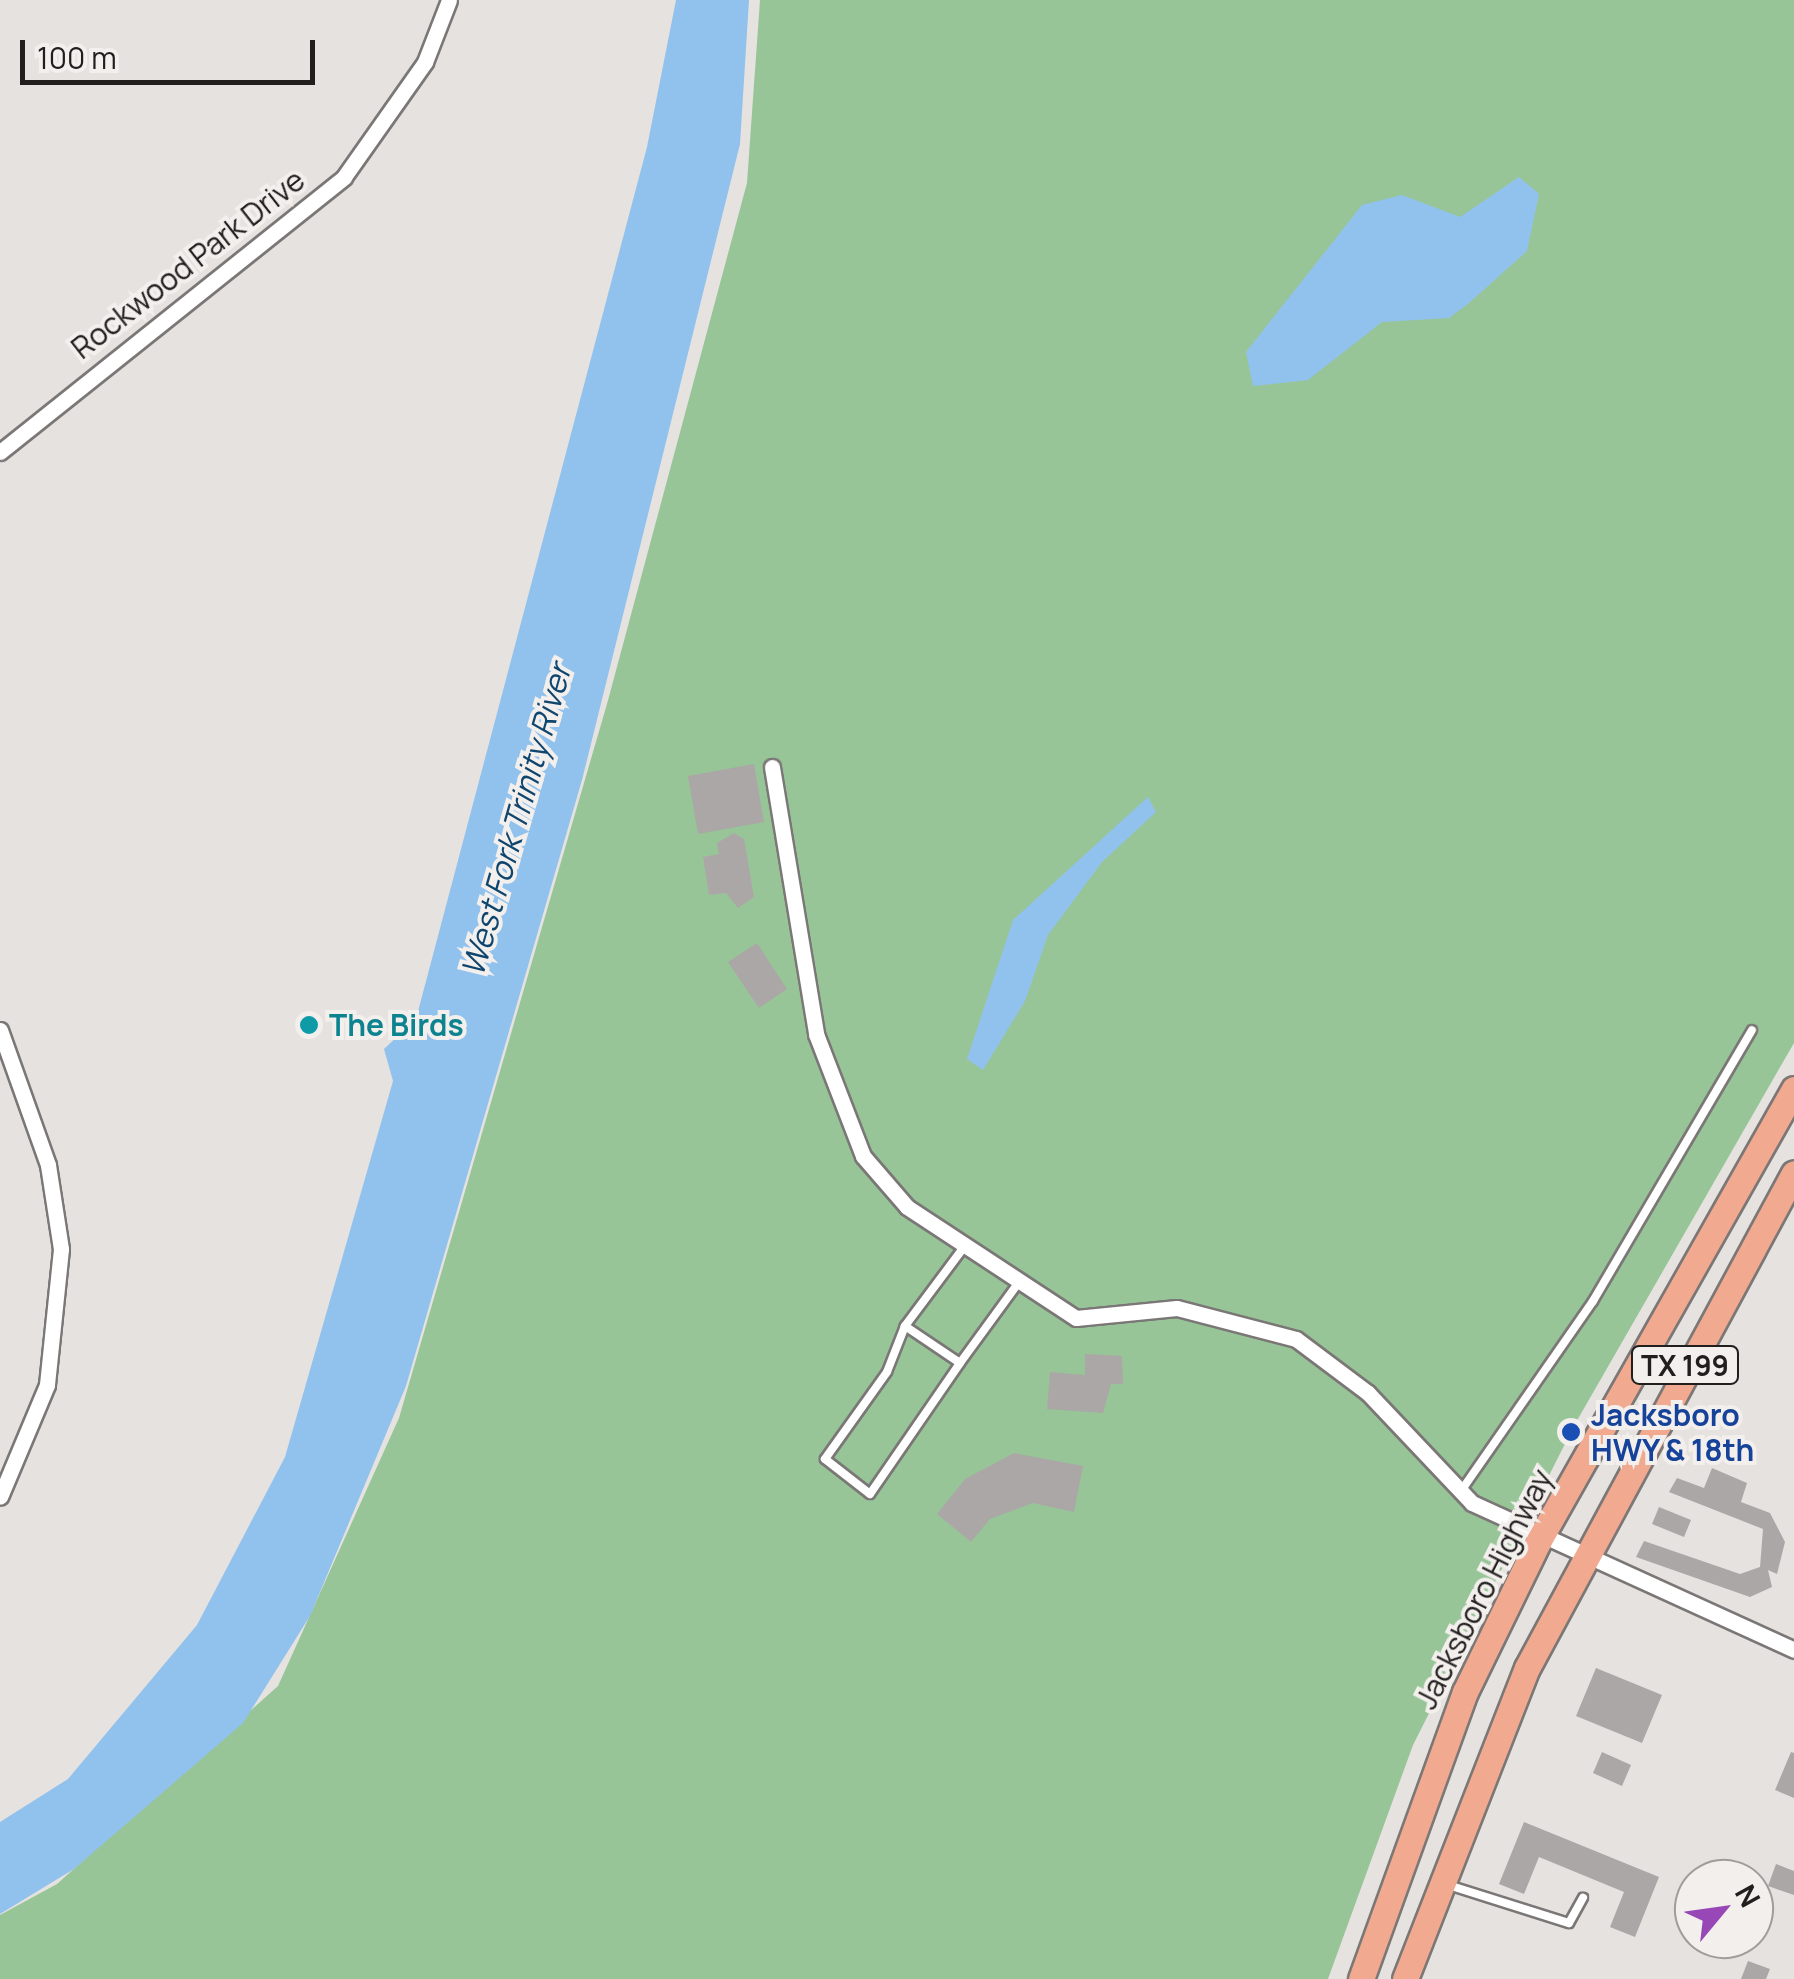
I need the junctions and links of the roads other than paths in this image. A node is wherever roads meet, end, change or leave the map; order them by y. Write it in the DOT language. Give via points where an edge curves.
graph roads {
  1 [pos="450,0"];
  2 [pos="0,452"];
  3 [pos="772,767"];
  4 [pos="0,1030"];
  5 [pos="1752,1030"];
  6 [pos="1794,1089"];
  7 [pos="1794,1174"];
  8 [pos="964,1247"];
  9 [pos="1018,1282"];
  10 [pos="906,1326"];
  11 [pos="960,1363"];
  12 [pos="1461,1491"];
  13 [pos="1,1494"];
  14 [pos="1539,1540"];
  15 [pos="1583,1560"];
  16 [pos="1794,1650"];
  17 [pos="1441,1883"];
  18 [pos="1583,1898"];
  19 [pos="1362,1979"];
  20 [pos="1405,1979"];
  1 -- 2 [label="street, Rockwood Park Drive" via="425,62 344,177"];
  3 -- 8 [label="street" via="816,1034 840,1107 864,1156 908,1207"];
  4 -- 13 [label="street" via="48,1165 61,1249 47,1385"];
  5 -- 12 [label="lane" via="1593,1301"];
  6 -- 14 [label="main road, Jacksboro Highway / TX 199"];
  7 -- 15 [label="main road, TX 199"];
  8 -- 9 [label="street"];
  8 -- 10 [label="lane"];
  9 -- 11 [label="lane"];
  9 -- 12 [label="street" via="1076,1318 1177,1308 1296,1338 1368,1393"];
  10 -- 11 [label="lane"];
  10 -- 11 [label="lane" via="887,1372 825,1459 870,1494"];
  12 -- 14 [label="street"];
  14 -- 15 [label="street"];
  14 -- 19 [label="main road, Jacksboro Highway / TX 199" via="1431,1774"];
  15 -- 16 [label="street"];
  15 -- 17 [label="main road, TX 199" via="1500,1726"];
  17 -- 18 [label="lane" via="1570,1923"];
  17 -- 20 [label="main road, TX 199"];
}
